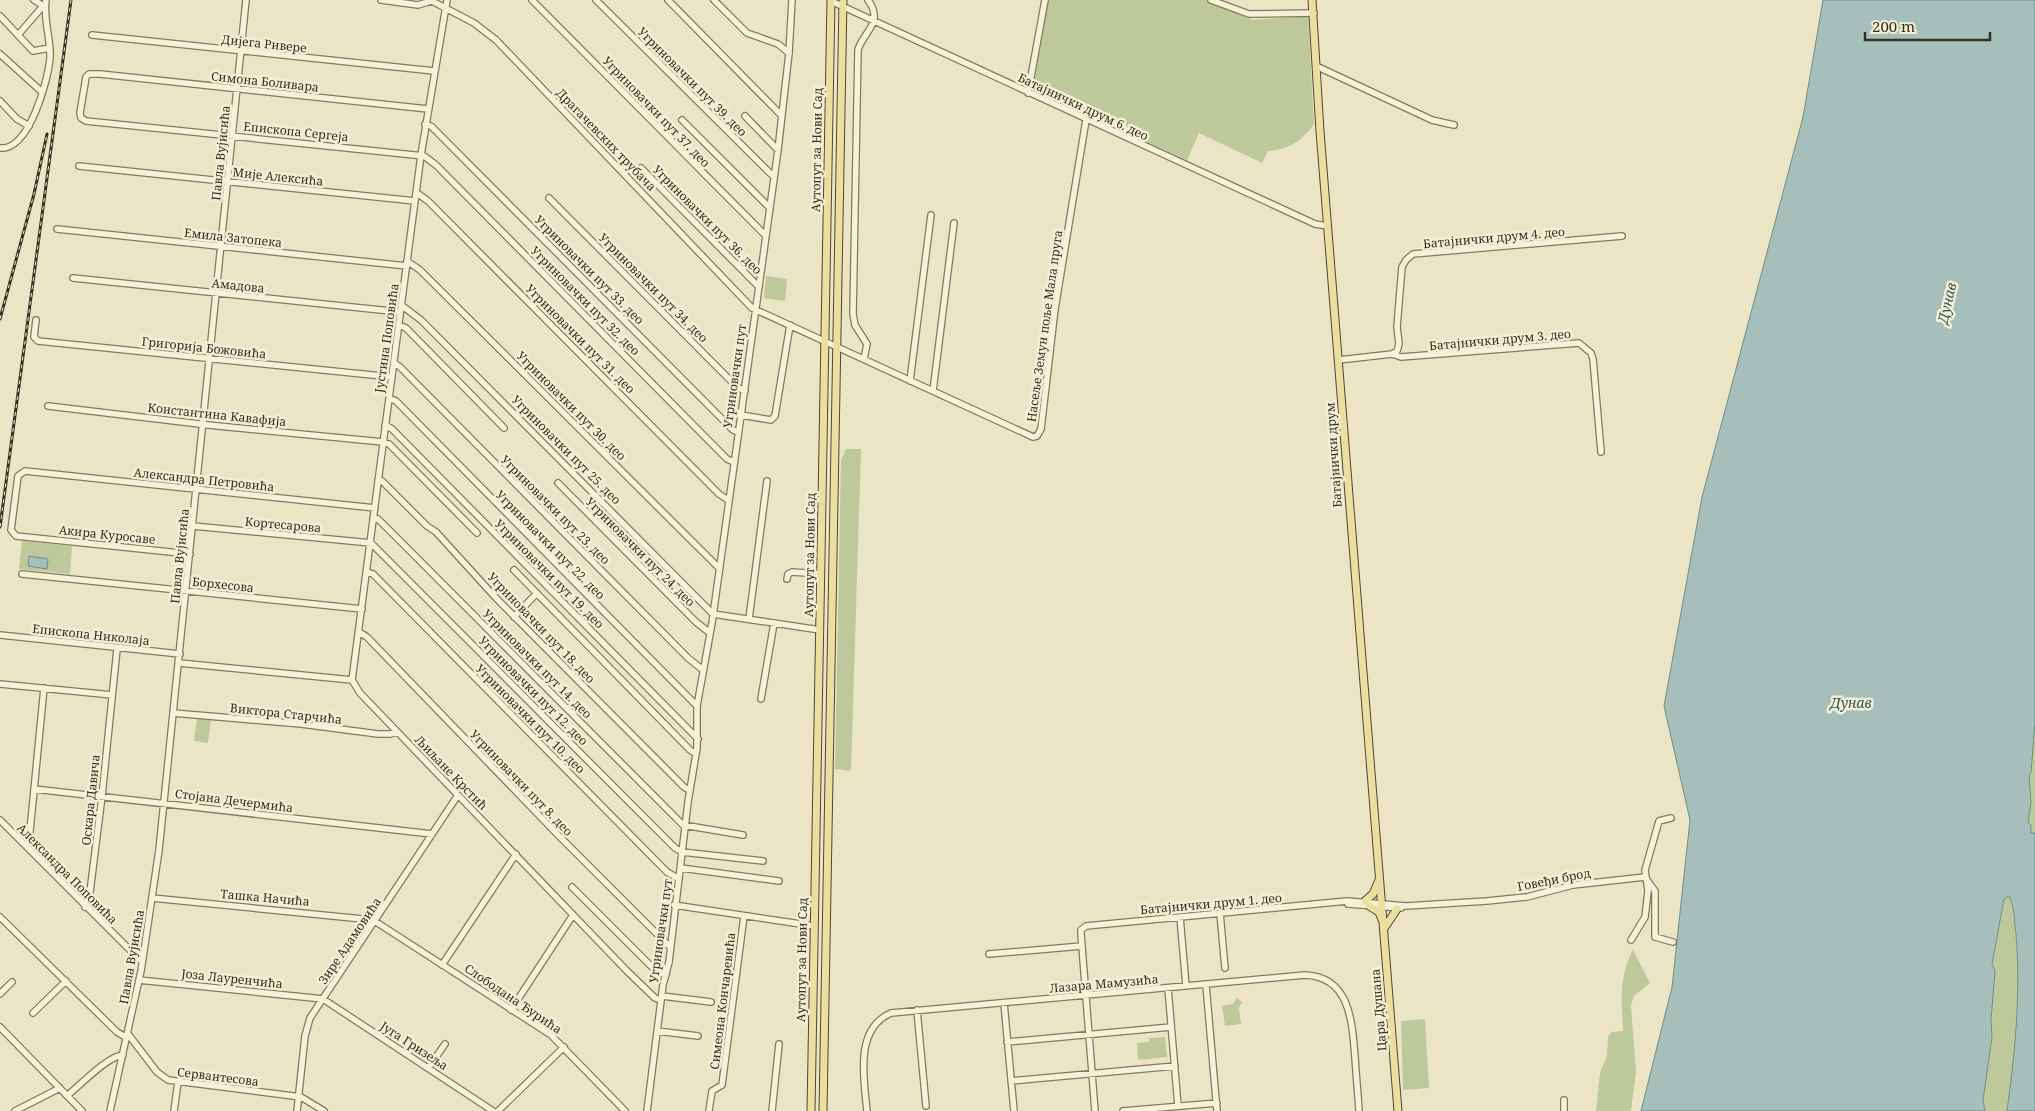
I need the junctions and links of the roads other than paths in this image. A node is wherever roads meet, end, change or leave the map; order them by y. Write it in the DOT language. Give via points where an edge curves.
graph roads {
  1 [pos="34,0"];
  2 [pos="246,0"];
  3 [pos="382,0"];
  4 [pos="430,0"];
  5 [pos="447,0"];
  6 [pos="532,0"];
  7 [pos="596,0"];
  8 [pos="668,0"];
  9 [pos="714,0"];
  10 [pos="792,0"];
  11 [pos="831,0"];
  12 [pos="868,0"];
  13 [pos="1045,0"];
  14 [pos="1211,0"];
  15 [pos="1312,0"];
  16 [pos="843,3"];
  17 [pos="45,4"];
  18 [pos="446,10"];
  19 [pos="1317,12"];
  20 [pos="0,16"];
  21 [pos="873,20"];
  22 [pos="18,35"];
  23 [pos="92,35"];
  24 [pos="50,48"];
  25 [pos="241,52"];
  26 [pos="789,53"];
  27 [pos="0,54"];
  28 [pos="1316,66"];
  29 [pos="434,71"];
  30 [pos="237,89"];
  31 [pos="42,92"];
  32 [pos="1028,93"];
  33 [pos="0,101"];
  34 [pos="428,109"];
  35 [pos="745,116"];
  36 [pos="782,116"];
  37 [pos="81,118"];
  38 [pos="682,120"];
  39 [pos="1086,120"];
  40 [pos="425,124"];
  41 [pos="1454,125"];
  42 [pos="29,126"];
  43 [pos="233,135"];
  44 [pos="0,148"];
  45 [pos="778,150"];
  46 [pos="421,155"];
  47 [pos="79,166"];
  48 [pos="641,168"];
  49 [pos="774,177"];
  50 [pos="228,182"];
  51 [pos="417,193"];
  52 [pos="549,198"];
  53 [pos="415,201"];
  54 [pos="770,208"];
  55 [pos="931,215"];
  56 [pos="954,223"];
  57 [pos="1328,226"];
  58 [pos="57,229"];
  59 [pos="766,236"];
  60 [pos="1622,236"];
  61 [pos="221,247"];
  62 [pos="407,264"];
  63 [pos="73,278"];
  64 [pos="759,287"];
  65 [pos="216,294"];
  66 [pos="401,305"];
  67 [pos="755,310"];
  68 [pos="400,312"];
  69 [pos="36,320"];
  70 [pos="399,325"];
  71 [pos="790,325"];
  72 [pos="825,341"];
  73 [pos="837,347"];
  74 [pos="1392,354"];
  75 [pos="210,359"];
  76 [pos="864,359"];
  77 [pos="1339,360"];
  78 [pos="394,363"];
  79 [pos="392,377"];
  80 [pos="910,381"];
  81 [pos="745,391"];
  82 [pos="933,391"];
  83 [pos="389,398"];
  84 [pos="48,406"];
  85 [pos="741,415"];
  86 [pos="203,424"];
  87 [pos="385,425"];
  88 [pos="504,428"];
  89 [pos="738,432"];
  90 [pos="383,442"];
  91 [pos="1601,452"];
  92 [pos="734,462"];
  93 [pos="378,480"];
  94 [pos="767,481"];
  95 [pos="558,483"];
  96 [pos="197,489"];
  97 [pos="728,500"];
  98 [pos="375,508"];
  99 [pos="374,518"];
  100 [pos="193,526"];
  101 [pos="477,533"];
  102 [pos="22,537"];
  103 [pos="371,543"];
  104 [pos="190,554"];
  105 [pos="718,567"];
  106 [pos="514,570"];
  107 [pos="367,572"];
  108 [pos="22,574"];
  109 [pos="821,574"];
  110 [pos="787,580"];
  111 [pos="186,592"];
  112 [pos="537,593"];
  113 [pos="362,609"];
  114 [pos="713,614"];
  115 [pos="514,617"];
  116 [pos="749,619"];
  117 [pos="774,623"];
  118 [pos="820,630"];
  119 [pos="359,632"];
  120 [pos="710,633"];
  121 [pos="0,636"];
  122 [pos="117,649"];
  123 [pos="180,654"];
  124 [pos="179,663"];
  125 [pos="703,670"];
  126 [pos="352,680"];
  127 [pos="0,684"];
  128 [pos="44,688"];
  129 [pos="112,694"];
  130 [pos="762,699"];
  131 [pos="697,706"];
  132 [pos="173,713"];
  133 [pos="397,732"];
  134 [pos="698,739"];
  135 [pos="696,754"];
  136 [pos="34,789"];
  137 [pos="689,790"];
  138 [pos="102,796"];
  139 [pos="458,796"];
  140 [pos="164,803"];
  141 [pos="1671,818"];
  142 [pos="0,820"];
  143 [pos="684,826"];
  144 [pos="432,834"];
  145 [pos="743,835"];
  146 [pos="27,847"];
  147 [pos="682,852"];
  148 [pos="516,854"];
  149 [pos="763,861"];
  150 [pos="680,868"];
  151 [pos="1380,877"];
  152 [pos="1645,877"];
  153 [pos="679,879"];
  154 [pos="778,881"];
  155 [pos="572,887"];
  156 [pos="152,898"];
  157 [pos="1367,903"];
  158 [pos="674,905"];
  159 [pos="1383,905"];
  160 [pos="1406,906"];
  161 [pos="86,907"];
  162 [pos="1397,909"];
  163 [pos="1220,913"];
  164 [pos="573,915"];
  165 [pos="744,916"];
  166 [pos="0,917"];
  167 [pos="1180,917"];
  168 [pos="375,922"];
  169 [pos="814,926"];
  170 [pos="1385,927"];
  171 [pos="1631,940"];
  172 [pos="1673,942"];
  173 [pos="1082,946"];
  174 [pos="670,947"];
  175 [pos="989,954"];
  176 [pos="142,962"];
  177 [pos="442,965"];
  178 [pos="1225,968"];
  179 [pos="666,975"];
  180 [pos="139,980"];
  181 [pos="66,981"];
  182 [pos="12,982"];
  183 [pos="1206,984"];
  184 [pos="1186,986"];
  185 [pos="1168,988"];
  186 [pos="0,994"];
  187 [pos="1086,996"];
  188 [pos="662,998"];
  189 [pos="323,999"];
  190 [pos="711,1002"];
  191 [pos="1004,1003"];
  192 [pos="511,1010"];
  193 [pos="917,1010"];
  194 [pos="33,1014"];
  195 [pos="0,1027"];
  196 [pos="1171,1027"];
  197 [pos="657,1031"];
  198 [pos="1089,1034"];
  199 [pos="127,1036"];
  200 [pos="698,1036"];
  201 [pos="1007,1042"];
  202 [pos="445,1044"];
  203 [pos="779,1044"];
  204 [pos="564,1047"];
  205 [pos="122,1055"];
  206 [pos="1174,1066"];
  207 [pos="429,1067"];
  208 [pos="1092,1074"];
  209 [pos="1011,1081"];
  210 [pos="178,1082"];
  211 [pos="60,1088"];
  212 [pos="67,1096"];
  213 [pos="299,1096"];
  214 [pos="1564,1100"];
  215 [pos="1217,1103"];
  216 [pos="926,1106"];
  217 [pos="1178,1106"];
  218 [pos="1135,1110"];
  219 [pos="15,1111"];
  220 [pos="82,1111"];
  221 [pos="110,1111"];
  222 [pos="174,1111"];
  223 [pos="297,1111"];
  224 [pos="324,1111"];
  225 [pos="494,1111"];
  226 [pos="498,1111"];
  227 [pos="625,1111"];
  228 [pos="647,1111"];
  229 [pos="709,1111"];
  230 [pos="772,1111"];
  231 [pos="811,1111"];
  232 [pos="823,1111"];
  233 [pos="867,1111"];
  234 [pos="1014,1111"];
  235 [pos="1095,1111"];
  236 [pos="1124,1111"];
  237 [pos="1218,1111"];
  238 [pos="1359,1111"];
  239 [pos="1398,1111"];
  240 [pos="1564,1111"];
  1 -- 17 [label="street"];
  2 -- 25 [label="street, Павла Вујисића"];
  3 -- 4 [label="street" via="423,5"];
  4 -- 18 [label="street, Драгачевских трубача"];
  5 -- 18 [label="street, Јустина Поповића"];
  6 -- 59 [label="street, Угриновачки пут 37. део"];
  7 -- 49 [label="street, Угриновачки пут 39. део"];
  8 -- 36 [label="street"];
  9 -- 26 [label="street" via="747,33 778,44"];
  10 -- 26 [label="street, Угриновачки пут"];
  11 -- 16 [label="street, Батајнички друм 6. део"];
  11 -- 72 [label="main road, Аутопут за Нови Сад"];
  12 -- 21 [label="street"];
  13 -- 32 [label="street"];
  14 -- 19 [label="street" via="1249,14"];
  15 -- 19 [label="main road, Батајнички друм"];
  16 -- 21 [label="street, Батајнички друм 6. део"];
  16 -- 73 [label="main road, Аутопут за Нови Сад"];
  17 -- 22 [label="street"];
  17 -- 24 [label="street"];
  18 -- 29 [label="street, Јустина Поповића"];
  18 -- 67 [label="street, Драгачевских трубача" via="474,23 496,40"];
  19 -- 28 [label="main road, Батајнички друм"];
  20 -- 22 [label="street"];
  21 -- 32 [label="street, Батајнички друм 6. део"];
  21 -- 76 [label="street" via="870,32 858,50 853,314 855,325 867,344"];
  22 -- 24 [label="street" via="34,52"];
  23 -- 25 [label="street, Дијега Ривере"];
  24 -- 31 [label="street" via="50,62"];
  25 -- 29 [label="street, Дијега Ривере"];
  25 -- 30 [label="street, Павла Вујисића"];
  26 -- 36 [label="street, Угриновачки пут"];
  27 -- 31 [label="street"];
  28 -- 41 [label="street" via="1432,120"];
  28 -- 57 [label="main road, Батајнички друм"];
  29 -- 34 [label="street, Јустина Поповића"];
  30 -- 34 [label="street, Симона Боливара"];
  30 -- 37 [label="street, Симона Боливара" via="89,74"];
  30 -- 43 [label="street, Павла Вујисића"];
  31 -- 42 [label="street"];
  32 -- 39 [label="street, Батајнички друм 6. део"];
  33 -- 42 [label="street" via="17,119"];
  34 -- 40 [label="street, Јустина Поповића"];
  35 -- 45 [label="street"];
  36 -- 45 [label="street, Угриновачки пут"];
  37 -- 43 [label="street, Епископа Сергеја"];
  38 -- 54 [label="street"];
  39 -- 57 [label="street, Батајнички друм 6. део" via="1315,224"];
  39 -- 82 [label="street, Насеље Земун поље Мала пруга" via="1055,309 1040,434 1029,436"];
  40 -- 46 [label="street, Јустина Поповића"];
  40 -- 89 [label="street, Угриновачки пут 33. део" via="431,126 508,201"];
  42 -- 44 [label="street" via="18,141"];
  43 -- 46 [label="street, Епископа Сергеја"];
  43 -- 50 [label="street, Павла Вујисића"];
  45 -- 49 [label="street, Угриновачки пут"];
  46 -- 51 [label="street, Јустина Поповића"];
  46 -- 92 [label="street, Угриновачки пут 32. део" via="432,161 727,459"];
  47 -- 50 [label="street, Мије Алексића"];
  48 -- 64 [label="street, Угриновачки пут 36. део"];
  49 -- 54 [label="street, Угриновачки пут"];
  50 -- 53 [label="street, Мије Алексића"];
  50 -- 61 [label="street, Павла Вујисића"];
  51 -- 53 [label="street, Јустина Поповића"];
  51 -- 97 [label="street, Угриновачки пут 31. део"];
  52 -- 81 [label="street, Угриновачки пут 34. део" via="737,387"];
  53 -- 62 [label="street, Јустина Поповића"];
  54 -- 59 [label="street, Угриновачки пут"];
  55 -- 80 [label="street"];
  56 -- 82 [label="street"];
  57 -- 77 [label="main road, Батајнички друм"];
  58 -- 61 [label="street, Емила Затопека"];
  59 -- 64 [label="street, Угриновачки пут"];
  60 -- 74 [label="street, Батајнички друм 4. део" via="1413,254 1402,267 1399,344"];
  61 -- 62 [label="street, Емила Затопека"];
  61 -- 65 [label="street, Павла Вујисића"];
  62 -- 66 [label="street, Јустина Поповића"];
  62 -- 105 [label="street, Угриновачки пут 30. део" via="420,270"];
  63 -- 65 [label="street, Амадова"];
  64 -- 67 [label="street, Угриновачки пут"];
  65 -- 68 [label="street, Амадова"];
  65 -- 75 [label="street, Павла Вујисића"];
  66 -- 68 [label="street, Јустина Поповића"];
  66 -- 114 [label="street, Угриновачки пут 25. део" via="421,320"];
  67 -- 71 [label="street, Насеље Земун поље Мала пруга"];
  67 -- 81 [label="street, Угриновачки пут"];
  68 -- 70 [label="street, Јустина Поповића"];
  69 -- 75 [label="street, Григорија Божовића" via="34,337 38,342"];
  70 -- 78 [label="street, Јустина Поповића"];
  70 -- 88 [label="street" via="406,328"];
  71 -- 72 [label="street, Насеље Земун поље Мала пруга"];
  71 -- 85 [label="street" via="775,416 770,420"];
  72 -- 73 [label="street, Насеље Земун поље Мала пруга"];
  72 -- 109 [label="main road, Аутопут за Нови Сад"];
  73 -- 76 [label="street, Насеље Земун поље Мала пруга"];
  73 -- 232 [label="main road, Аутопут за Нови Сад"];
  74 -- 77 [label="street, Батајнички друм 3. део"];
  74 -- 91 [label="street, Батајнички друм 3. део" via="1401,357 1579,343 1593,359"];
  75 -- 79 [label="street, Григорија Божовића"];
  75 -- 86 [label="street, Павла Вујисића"];
  76 -- 80 [label="street, Насеље Земун поље Мала пруга"];
  77 -- 151 [label="main road, Батајнички друм"];
  78 -- 79 [label="street, Јустина Поповића"];
  78 -- 125 [label="street, Угриновачки пут 23. део"];
  79 -- 83 [label="street, Јустина Поповића"];
  80 -- 82 [label="street, Насеље Земун поље Мала пруга"];
  81 -- 85 [label="street, Угриновачки пут"];
  83 -- 87 [label="street, Јустина Поповића"];
  83 -- 131 [label="street, Угриновачки пут 22. део" via="396,401"];
  84 -- 86 [label="street, Константина Кавафија"];
  85 -- 89 [label="street, Угриновачки пут"];
  86 -- 90 [label="street, Константина Кавафија"];
  86 -- 96 [label="street, Павла Вујисића"];
  87 -- 90 [label="street, Јустина Поповића"];
  87 -- 134 [label="street, Угриновачки пут 19. део"];
  89 -- 92 [label="street, Угриновачки пут"];
  90 -- 93 [label="street, Јустина Поповића"];
  90 -- 101 [label="street" via="389,444"];
  92 -- 97 [label="street, Угриновачки пут"];
  93 -- 98 [label="street, Јустина Поповића"];
  93 -- 115 [label="street, Угриновачки пут 18. део" via="436,532"];
  94 -- 116 [label="street"];
  95 -- 120 [label="street, Угриновачки пут 24. део"];
  96 -- 98 [label="street, Александра Петровића"];
  96 -- 100 [label="street, Павла Вујисића"];
  96 -- 102 [label="street, Александра Петровића" via="22,472 18,476 12,530 16,536"];
  97 -- 105 [label="street, Угриновачки пут"];
  98 -- 99 [label="street, Јустина Поповића"];
  99 -- 103 [label="street, Јустина Поповића"];
  99 -- 143 [label="street, Угриновачки пут 14. део"];
  100 -- 103 [label="street, Кортесарова"];
  100 -- 104 [label="street, Павла Вујисића"];
  102 -- 104 [label="street, Акира Куросаве"];
  103 -- 107 [label="street, Јустина Поповића"];
  103 -- 147 [label="street, Угриновачки пут 12. део"];
  104 -- 111 [label="street, Павла Вујисића"];
  105 -- 114 [label="street, Угриновачки пут"];
  106 -- 112 [label="street"];
  107 -- 113 [label="street, Јустина Поповића"];
  107 -- 153 [label="street, Угриновачки пут 10. део" via="373,574 667,872"];
  108 -- 111 [label="street, Борхесова"];
  109 -- 110 [label="street" via="792,572"];
  109 -- 118 [label="main road, Аутопут за Нови Сад"];
  111 -- 113 [label="street, Борхесова"];
  111 -- 123 [label="street, Павла Вујисића"];
  112 -- 115 [label="street"];
  112 -- 135 [label="street"];
  113 -- 119 [label="street, Јустина Поповића"];
  114 -- 116 [label="street"];
  114 -- 120 [label="street, Угриновачки пут"];
  115 -- 137 [label="street, Угриновачки пут 18. део"];
  116 -- 117 [label="street"];
  117 -- 118 [label="street"];
  117 -- 130 [label="street"];
  118 -- 169 [label="main road, Аутопут за Нови Сад"];
  119 -- 126 [label="street, Јустина Поповића"];
  119 -- 174 [label="street, Угриновачки пут 8. део"];
  120 -- 125 [label="street, Угриновачки пут"];
  121 -- 122 [label="street, Епископа Николаја"];
  122 -- 123 [label="street, Епископа Николаја"];
  122 -- 129 [label="street, Оскара Давича"];
  123 -- 124 [label="street, Павла Вујисића"];
  124 -- 126 [label="street"];
  124 -- 132 [label="street, Павла Вујисића"];
  125 -- 131 [label="street, Угриновачки пут"];
  126 -- 133 [label="street, Љиљане Крстић"];
  127 -- 128 [label="street"];
  128 -- 129 [label="street"];
  128 -- 136 [label="street"];
  129 -- 138 [label="street, Оскара Давича"];
  131 -- 134 [label="street, Угриновачки пут"];
  132 -- 133 [label="street, Виктора Старчића" via="378,734"];
  132 -- 140 [label="street, Павла Вујисића"];
  133 -- 139 [label="street, Љиљане Крстић"];
  134 -- 135 [label="street, Угриновачки пут"];
  135 -- 137 [label="street, Угриновачки пут"];
  136 -- 138 [label="street, Стојана Дечермића"];
  136 -- 146 [label="street"];
  137 -- 143 [label="street, Угриновачки пут"];
  138 -- 140 [label="street, Стојана Дечермића"];
  138 -- 161 [label="street, Оскара Давича"];
  139 -- 144 [label="street, Зире Адамовића"];
  139 -- 148 [label="street, Љиљане Крстић"];
  140 -- 144 [label="street, Стојана Дечермића"];
  140 -- 156 [label="street, Павла Вујисића"];
  141 -- 152 [label="street" via="1659,821"];
  142 -- 146 [label="street, Александра Поповића"];
  143 -- 145 [label="street"];
  143 -- 147 [label="street, Угриновачки пут"];
  144 -- 168 [label="street, Зире Адамовића"];
  146 -- 161 [label="street, Александра Поповића"];
  147 -- 149 [label="street"];
  147 -- 150 [label="street, Угриновачки пут"];
  148 -- 164 [label="street, Љиљане Крстић"];
  148 -- 177 [label="street"];
  150 -- 153 [label="street, Угриновачки пут"];
  150 -- 154 [label="street"];
  151 -- 157 [label="main road"];
  151 -- 159 [label="main road, Батајнички друм"];
  152 -- 160 [label="street, Говеђи брод" via="1573,885 1527,897"];
  152 -- 171 [label="street" via="1647,910"];
  152 -- 172 [label="street" via="1655,891 1656,937"];
  153 -- 158 [label="street, Угриновачки пут"];
  155 -- 179 [label="street" via="656,971"];
  156 -- 168 [label="street, Ташка Начића" via="364,918"];
  156 -- 176 [label="street, Павла Вујисића"];
  157 -- 159 [label="street, Батајнички друм 1. део"];
  157 -- 163 [label="street, Батајнички друм 1. део" via="1338,902"];
  157 -- 170 [label="main road" via="1379,912"];
  158 -- 165 [label="street"];
  158 -- 174 [label="street, Угриновачки пут"];
  159 -- 160 [label="street"];
  159 -- 162 [label="street"];
  159 -- 170 [label="main road, Цара Душана"];
  160 -- 162 [label="street"];
  161 -- 176 [label="street, Александра Поповића"];
  162 -- 170 [label="main road"];
  163 -- 167 [label="street, Батајнички друм 1. део"];
  163 -- 178 [label="street"];
  164 -- 188 [label="street, Љиљане Крстић" via="642,986"];
  164 -- 192 [label="street"];
  165 -- 169 [label="street"];
  165 -- 229 [label="street, Симеона Кончаревића" via="724,1078 721,1088 712,1092"];
  166 -- 181 [label="street, Сервантесова"];
  167 -- 173 [label="street, Батајнички друм 1. део" via="1086,926 1081,931"];
  167 -- 184 [label="street"];
  168 -- 177 [label="street, Слободана Ђурића"];
  168 -- 189 [label="street, Зире Адамовића"];
  169 -- 231 [label="main road, Аутопут за Нови Сад"];
  170 -- 239 [label="main road, Цара Душана"];
  173 -- 175 [label="street"];
  173 -- 187 [label="street"];
  174 -- 179 [label="street, Угриновачки пут"];
  176 -- 180 [label="street, Павла Вујисића"];
  177 -- 192 [label="street, Слободана Ђурића"];
  179 -- 188 [label="street, Угриновачки пут"];
  180 -- 189 [label="street, Јоза Лауренчића"];
  180 -- 199 [label="street, Павла Вујисића"];
  181 -- 194 [label="street"];
  181 -- 199 [label="street, Сервантесова" via="117,1032"];
  182 -- 186 [label="street"];
  183 -- 184 [label="street, Лазара Мамузића"];
  183 -- 215 [label="street"];
  183 -- 238 [label="street, Лазара Мамузића" via="1305,975 1318,977 1336,987 1350,1012"];
  184 -- 185 [label="street, Лазара Мамузића"];
  185 -- 187 [label="street, Лазара Мамузића"];
  185 -- 196 [label="street"];
  187 -- 191 [label="street, Лазара Мамузића"];
  187 -- 198 [label="street"];
  188 -- 190 [label="street"];
  188 -- 197 [label="street, Угриновачки пут"];
  189 -- 207 [label="street, Југа Гризеља"];
  189 -- 213 [label="street, Зире Адамовића" via="312,1014 306,1031"];
  191 -- 193 [label="street, Лазара Мамузића"];
  191 -- 201 [label="street"];
  192 -- 204 [label="street, Слободана Ђурића"];
  193 -- 216 [label="street"];
  193 -- 233 [label="street, Лазара Мамузића" via="891,1012 874,1027 863,1058"];
  195 -- 211 [label="street"];
  196 -- 198 [label="street"];
  196 -- 206 [label="street"];
  197 -- 200 [label="street"];
  197 -- 228 [label="street, Угриновачки пут"];
  198 -- 201 [label="street"];
  198 -- 208 [label="street"];
  199 -- 205 [label="street, Павла Вујисића"];
  199 -- 210 [label="street, Сервантесова" via="161,1076"];
  201 -- 209 [label="street"];
  202 -- 207 [label="street"];
  203 -- 230 [label="street"];
  204 -- 226 [label="street"];
  204 -- 227 [label="street, Слободана Ђурића"];
  205 -- 212 [label="street" via="112,1059"];
  205 -- 221 [label="street, Павла Вујисића"];
  206 -- 208 [label="street"];
  206 -- 217 [label="street"];
  207 -- 225 [label="street, Југа Гризеља"];
  208 -- 209 [label="street"];
  208 -- 235 [label="street"];
  209 -- 234 [label="street"];
  210 -- 213 [label="street, Сервантесова"];
  210 -- 222 [label="street"];
  211 -- 212 [label="street"];
  211 -- 219 [label="street"];
  212 -- 220 [label="street"];
  213 -- 223 [label="street, Зире Адамовића"];
  213 -- 224 [label="street, Сервантесова"];
  214 -- 240 [label="street"];
  215 -- 217 [label="street"];
  215 -- 237 [label="street"];
  217 -- 218 [label="street"];
  218 -- 236 [label="street"];
}
